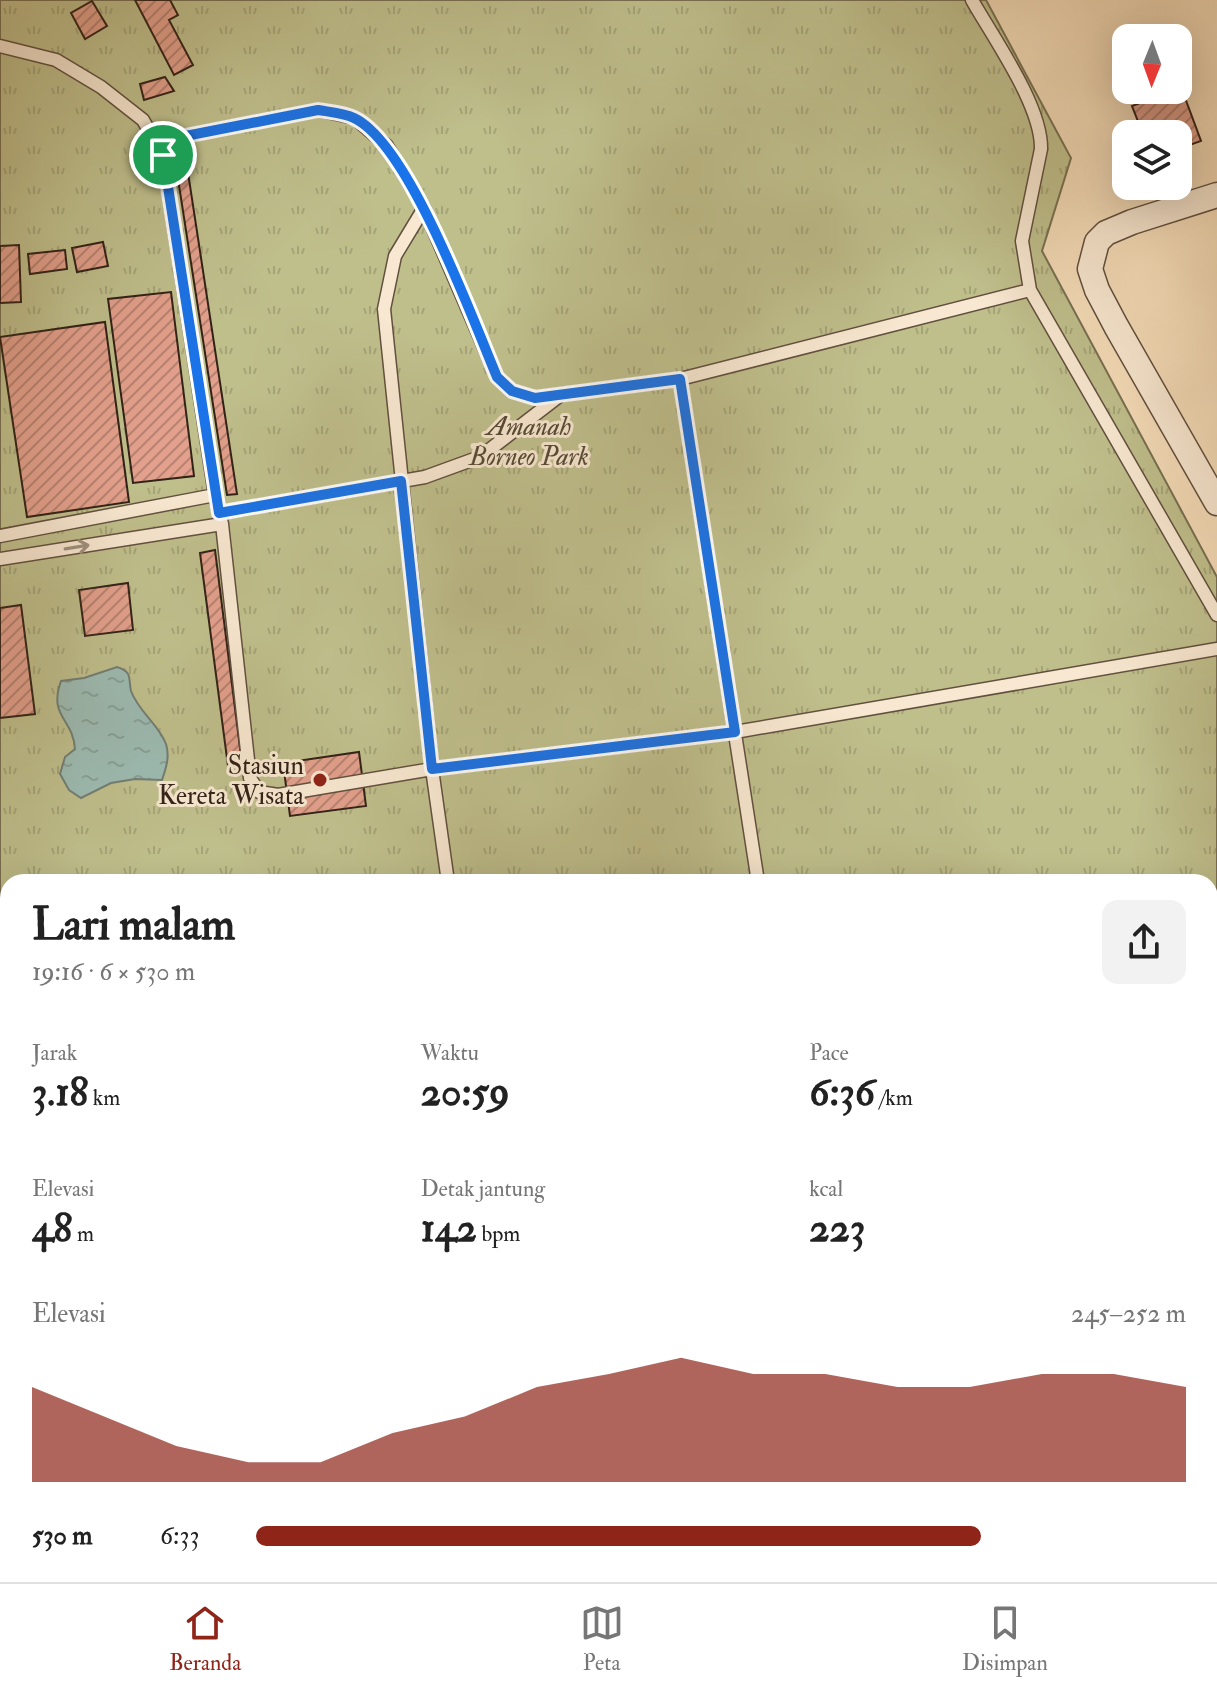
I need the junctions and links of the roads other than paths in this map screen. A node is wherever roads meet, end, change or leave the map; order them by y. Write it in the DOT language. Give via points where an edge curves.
graph roads {
  1 [pos="972,0"];
  2 [pos="0,46"];
  3 [pos="155,142"];
  4 [pos="1217,195"];
  5 [pos="424,208"];
  6 [pos="1030,290"];
  7 [pos="680,379"];
  8 [pos="561,395"];
  9 [pos="401,481"];
  10 [pos="215,495"];
  11 [pos="1217,503"];
  12 [pos="220,518"];
  13 [pos="0,536"];
  14 [pos="0,559"];
  15 [pos="1217,615"];
  16 [pos="1217,649"];
  17 [pos="735,732"];
  18 [pos="432,769"];
  19 [pos="447,874"];
  20 [pos="757,874"];
  1 -- 6 [label="lane" via="1033,109 1041,135 1022,241"];
  2 -- 3 [label="lane" via="56,60 101,87 143,120"];
  3 -- 5 [label="lane" via="318,110 355,118 387,146"];
  3 -- 10 [label="lane" via="163,155"];
  4 -- 11 [label="street" via="1106,233 1097,242 1090,269 1116,326"];
  5 -- 8 [label="lane" via="497,377 512,391 535,398"];
  5 -- 9 [label="lane" via="395,256 384,309"];
  6 -- 7 [label="lane"];
  6 -- 15 [label="lane"];
  7 -- 8 [label="lane"];
  7 -- 17 [label="lane"];
  8 -- 9 [label="lane" via="480,457"];
  9 -- 12 [label="lane"];
  9 -- 18 [label="lane"];
  10 -- 12 [label="lane"];
  10 -- 13 [label="lane"];
  14 -- 12 [label="lane, one-way"];
  12 -- 18 [label="lane" via="253,787 278,795"];
  16 -- 17 [label="lane"];
  17 -- 18 [label="lane"];
  17 -- 20 [label="lane"];
  18 -- 19 [label="lane"];
}
